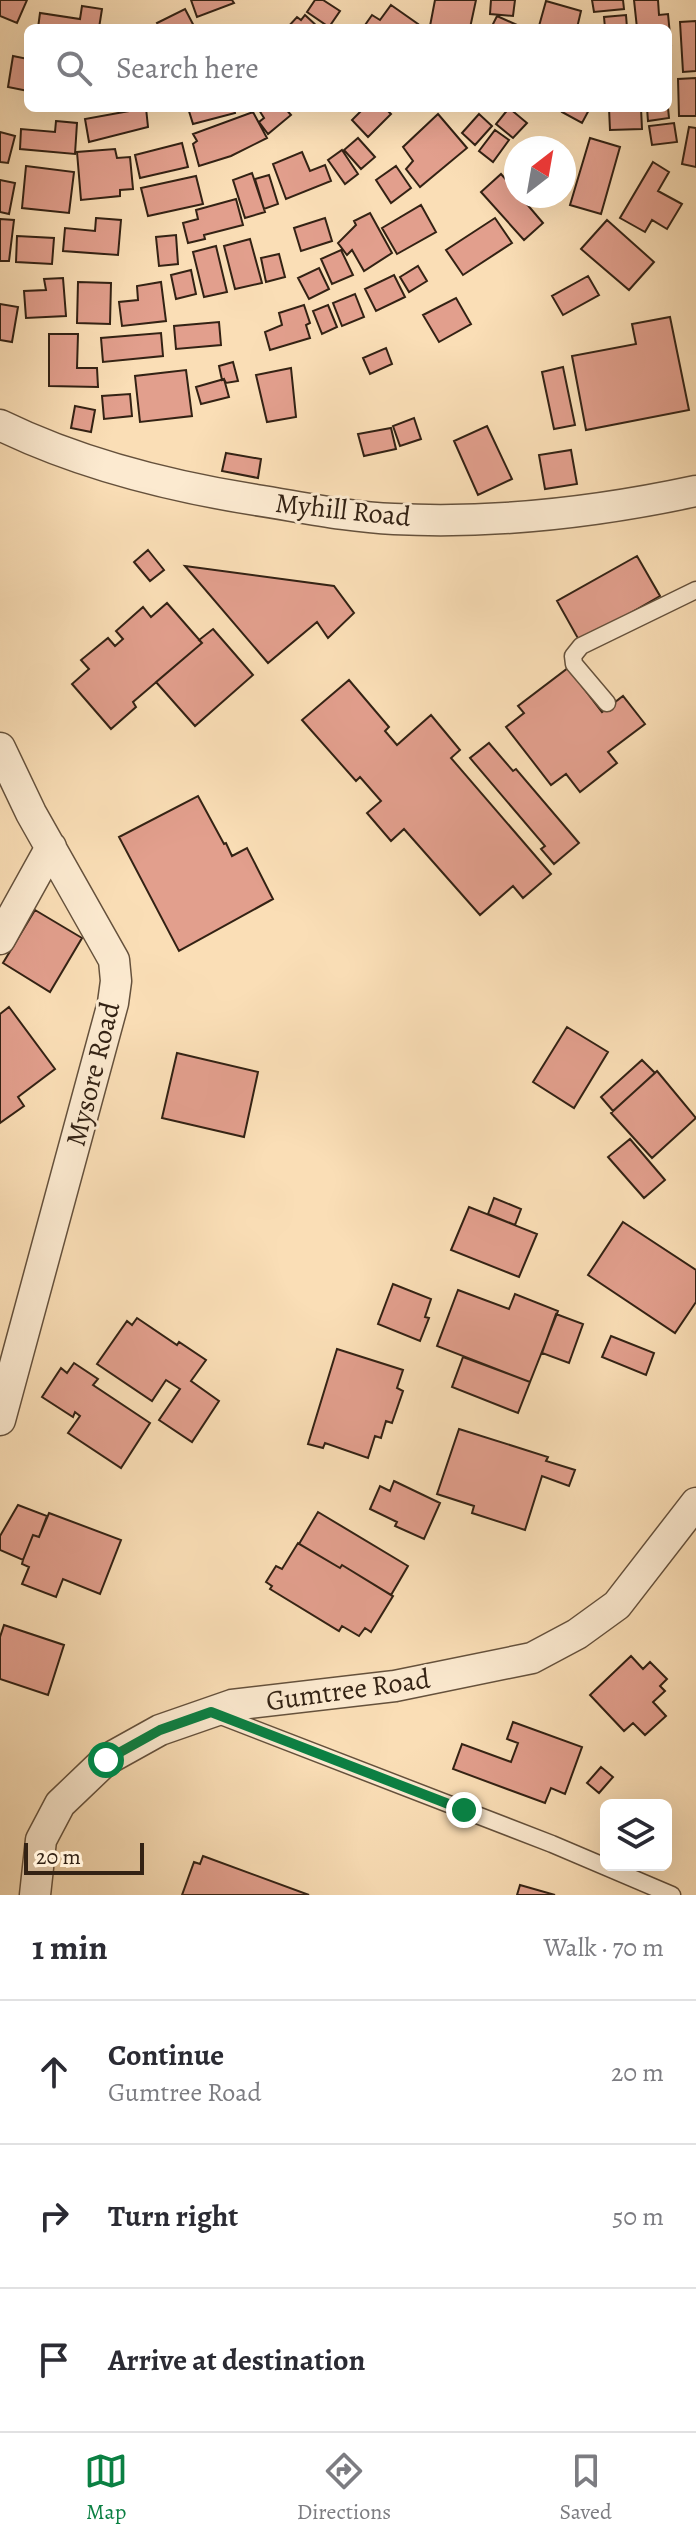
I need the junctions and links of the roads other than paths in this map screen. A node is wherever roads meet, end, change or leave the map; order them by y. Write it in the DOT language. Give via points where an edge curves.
graph roads {
  1 [pos="0,425"];
  2 [pos="696,491"];
  3 [pos="696,590"];
  4 [pos="607,703"];
  5 [pos="0,748"];
  6 [pos="51,847"];
  7 [pos="0,939"];
  8 [pos="0,1420"];
  9 [pos="696,1503"];
  10 [pos="211,1712"];
  11 [pos="35,1895"];
  12 [pos="672,1895"];
  1 -- 2 [label="street, Myhill Road" via="153,480 393,519 565,514"];
  3 -- 4 [label="lane" via="581,646 573,656"];
  5 -- 6 [label="street, Mysore Road"];
  6 -- 7 [label="street"];
  6 -- 8 [label="street, Mysore Road" via="114,960 116,981"];
  9 -- 10 [label="street, Gumtree Road" via="617,1605 532,1658 395,1686"];
  10 -- 11 [label="street, Gumtree Road" via="160,1730 106,1760 60,1804 41,1840"];
  10 -- 12 [label="lane"];
}
